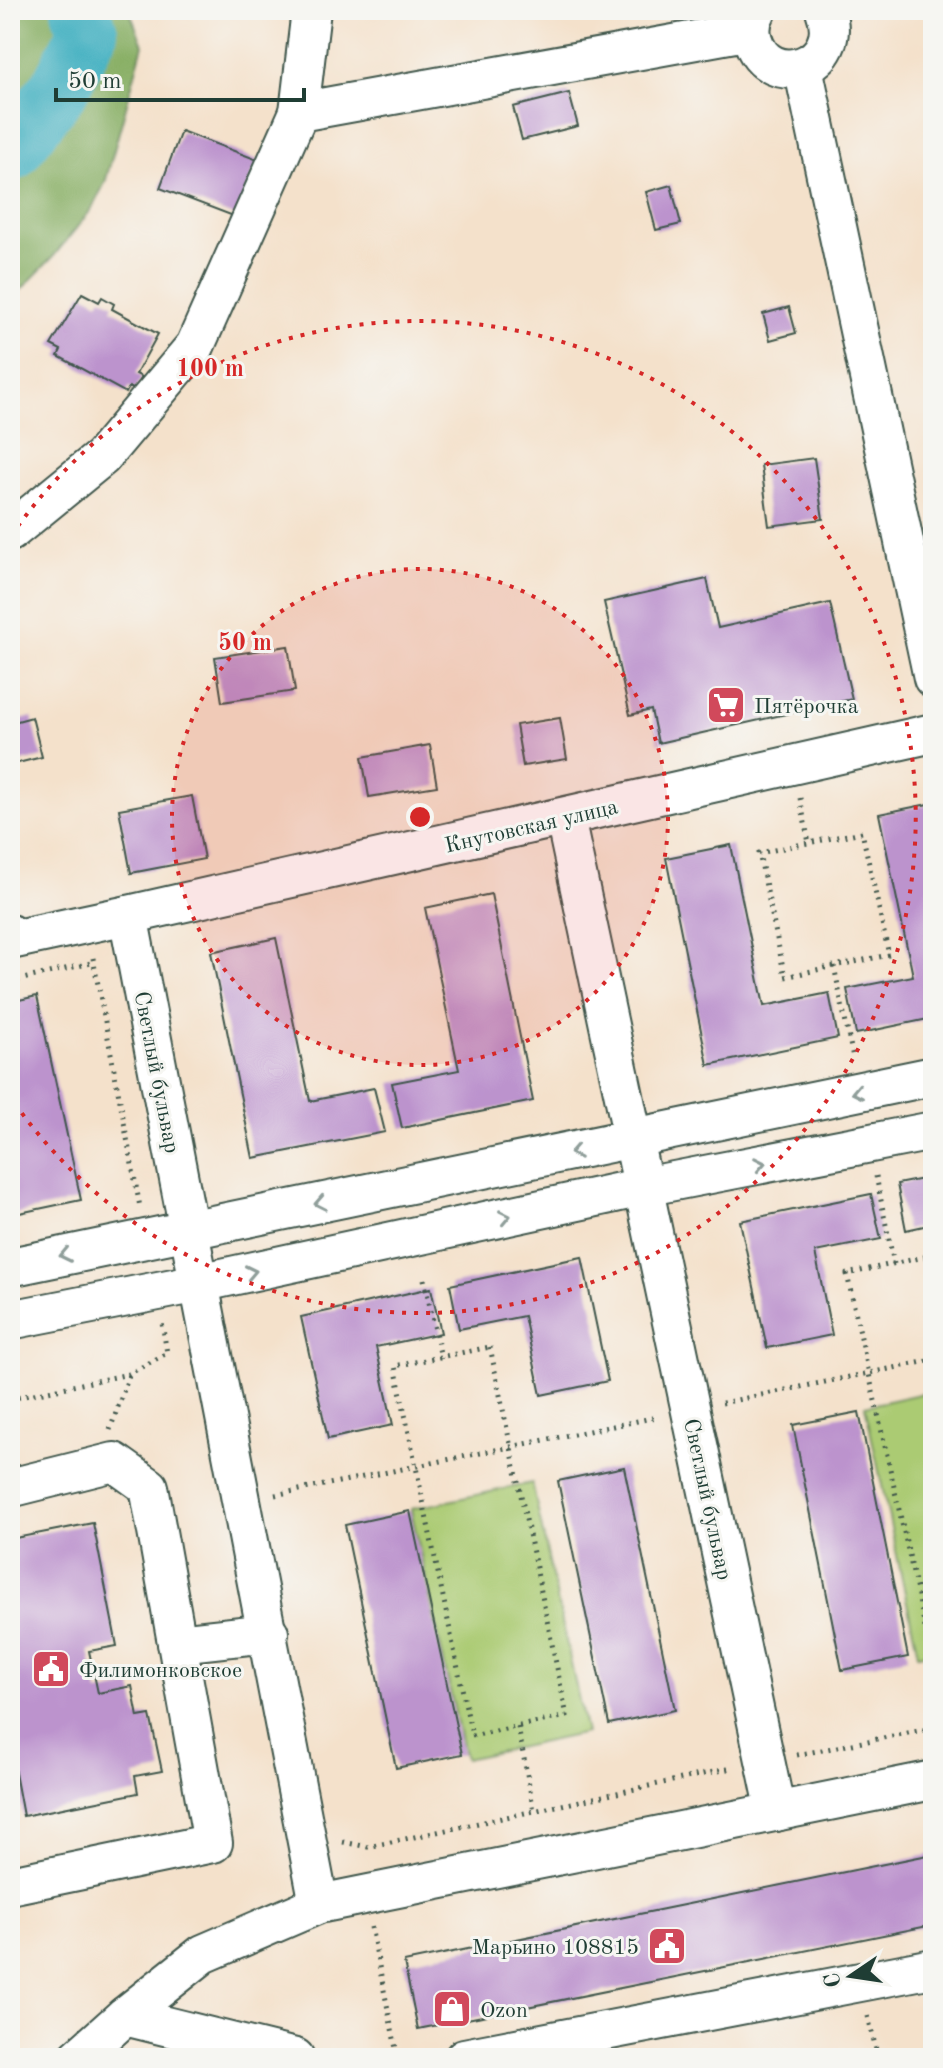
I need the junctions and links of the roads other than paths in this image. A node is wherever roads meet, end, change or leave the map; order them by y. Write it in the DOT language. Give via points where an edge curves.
graph roads {
  1 [pos="311,10"];
  2 [pos="825,10"];
  3 [pos="754,20"];
  4 [pos="803,67"];
  5 [pos="299,112"];
  6 [pos="10,532"];
  7 [pos="933,678"];
  8 [pos="933,733"];
  9 [pos="565,818"];
  10 [pos="128,915"];
  11 [pos="10,934"];
  12 [pos="933,1076"];
  13 [pos="933,1131"];
  14 [pos="633,1140"];
  15 [pos="643,1187"];
  16 [pos="188,1230"];
  17 [pos="10,1267"];
  18 [pos="199,1283"];
  19 [pos="10,1320"];
  20 [pos="10,1488"];
  21 [pos="269,1633"];
  22 [pos="177,1643"];
  23 [pos="933,1780"];
  24 [pos="776,1812"];
  25 [pos="10,1885"];
  26 [pos="319,1904"];
  27 [pos="933,1968"];
  28 [pos="125,2016"];
  29 [pos="78,2058"];
  30 [pos="295,2058"];
  31 [pos="464,2058"];
  1 -- 5 [label="street"];
  2 -- 4 [label="street" via="825,49"];
  3 -- 4 [label="street" via="754,45 762,57 788,69"];
  3 -- 5 [label="street"];
  4 -- 7 [label="street"];
  5 -- 6 [label="street" via="195,346 102,457"];
  8 -- 9 [label="street, Кнутовская улица"];
  9 -- 10 [label="street, Кнутовская улица"];
  9 -- 14 [label="street, Светлый бульвар"];
  10 -- 11 [label="street, Кнутовская улица" via="11,940"];
  10 -- 16 [label="street, Светлый бульвар"];
  12 -- 14 [label="street, one-way"];
  15 -- 13 [label="street, one-way"];
  14 -- 15 [label="street, Светлый бульвар"];
  14 -- 16 [label="street, one-way"];
  18 -- 15 [label="street, one-way"];
  15 -- 24 [label="street, Светлый бульвар"];
  16 -- 17 [label="street, one-way"];
  16 -- 18 [label="street, Светлый бульвар"];
  18 -- 19 [label="street"];
  18 -- 21 [label="street, Светлый бульвар"];
  20 -- 22 [label="street" via="114,1462 149,1487"];
  21 -- 22 [label="street"];
  21 -- 26 [label="street, Светлый бульвар"];
  22 -- 25 [label="street" via="213,1843"];
  23 -- 24 [label="street"];
  24 -- 26 [label="street"];
  26 -- 28 [label="street" via="203,1954"];
  27 -- 31 [label="street"];
  28 -- 29 [label="street"];
  28 -- 30 [label="street"];
}
